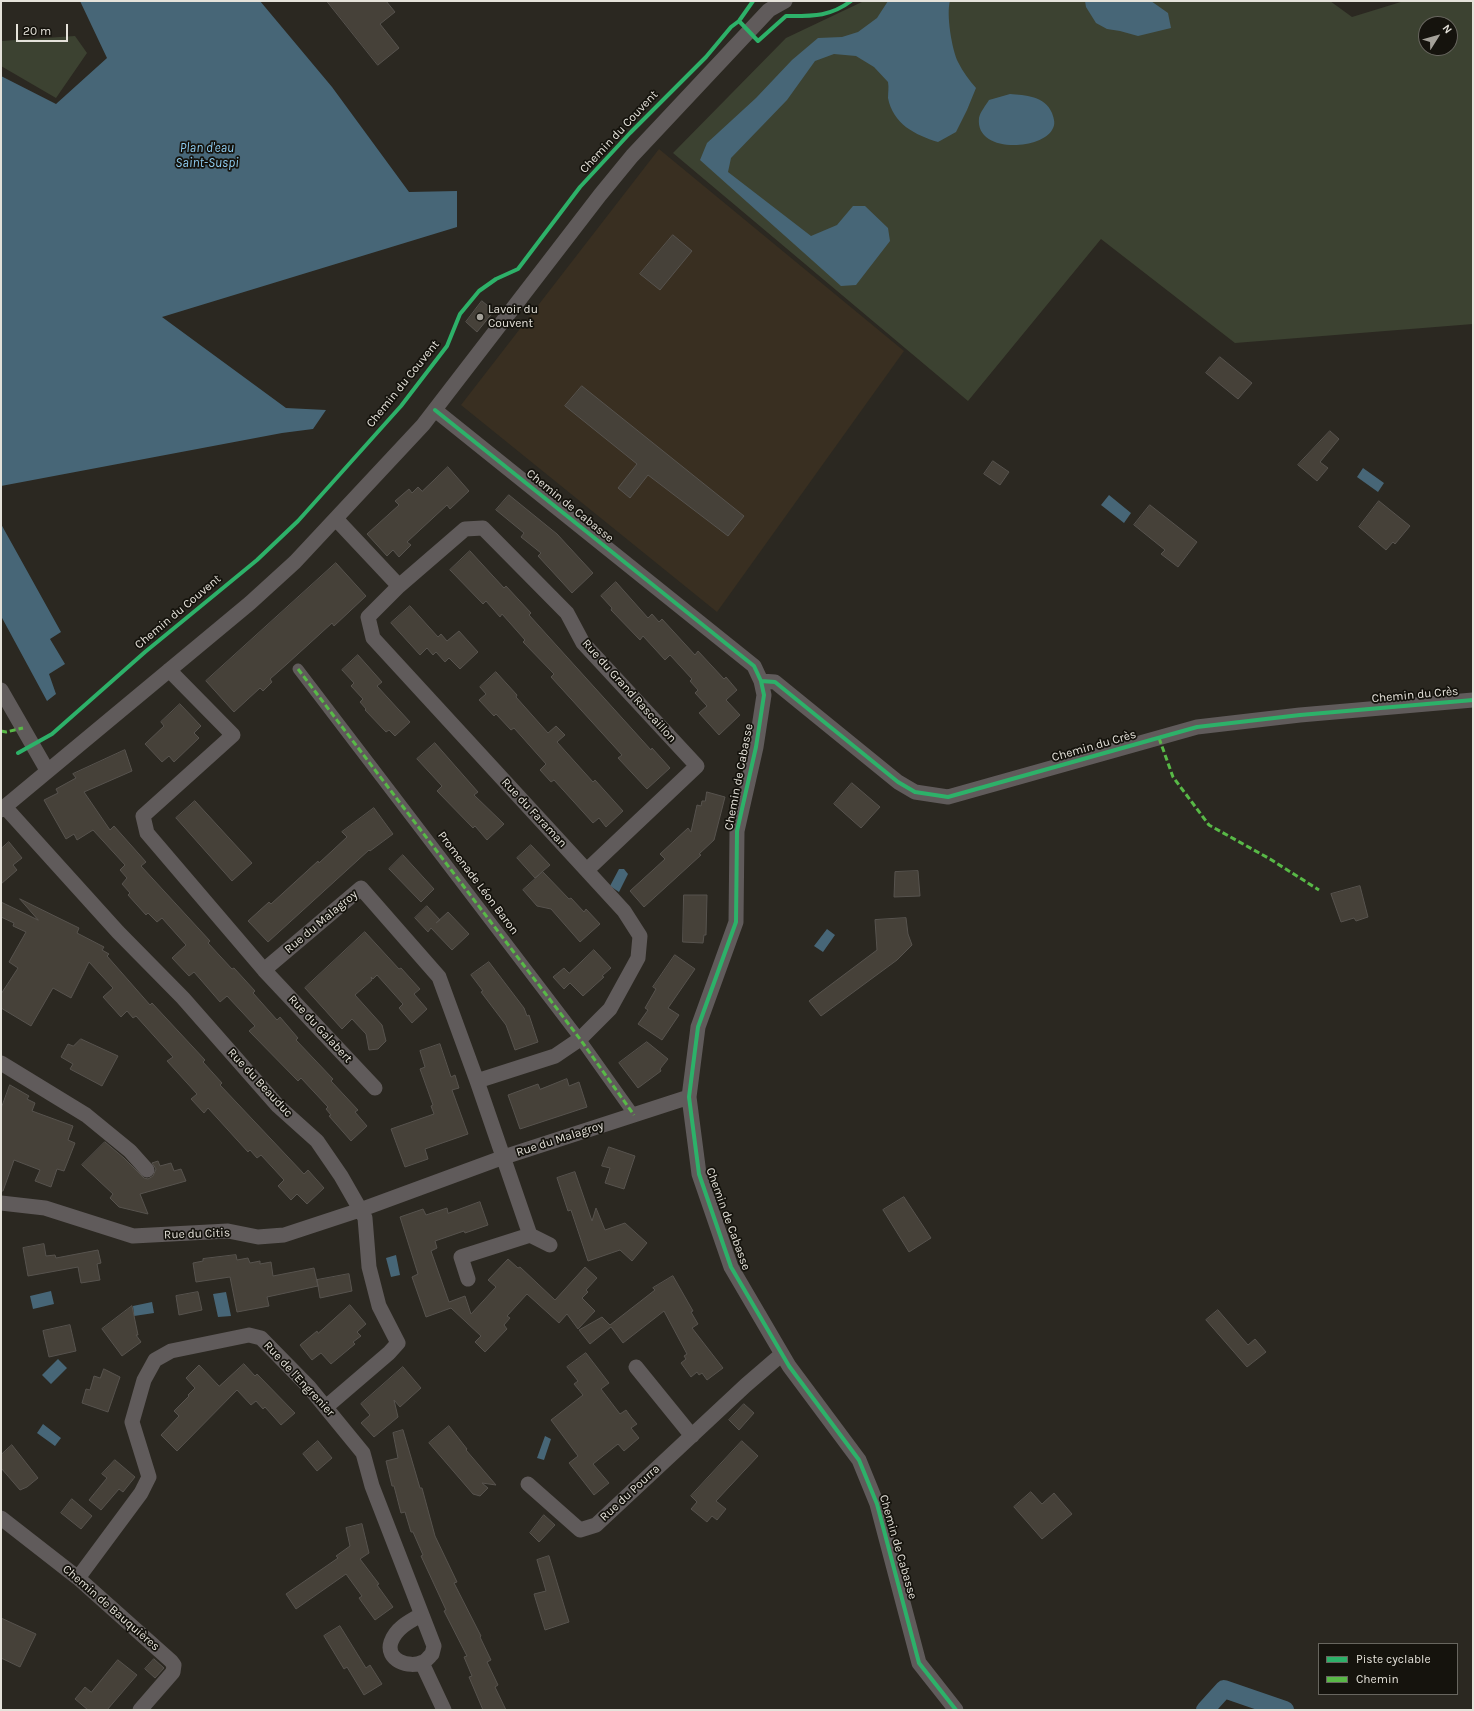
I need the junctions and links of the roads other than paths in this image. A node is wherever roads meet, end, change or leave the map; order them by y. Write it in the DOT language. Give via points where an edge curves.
graph roads {
  1 [pos="785,1"];
  2 [pos="771,6"];
  3 [pos="434,410"];
  4 [pos="336,519"];
  5 [pos="399,586"];
  6 [pos="298,669"];
  7 [pos="169,670"];
  8 [pos="761,681"];
  9 [pos="1,690"];
  10 [pos="1473,700"];
  11 [pos="47,770"];
  12 [pos="3,808"];
  13 [pos="586,870"];
  14 [pos="264,970"];
  15 [pos="580,1039"];
  16 [pos="1,1063"];
  17 [pos="477,1081"];
  18 [pos="375,1088"];
  19 [pos="689,1098"];
  20 [pos="634,1115"];
  21 [pos="504,1157"];
  22 [pos="147,1170"];
  23 [pos="1,1203"];
  24 [pos="360,1210"];
  25 [pos="530,1235"];
  26 [pos="550,1245"];
  27 [pos="468,1279"];
  28 [pos="782,1354"];
  29 [pos="636,1367"];
  30 [pos="326,1407"];
  31 [pos="692,1436"];
  32 [pos="528,1484"];
  33 [pos="1,1518"];
  34 [pos="78,1578"];
  35 [pos="422,1615"];
  36 [pos="422,1663"];
  37 [pos="140,1710"];
  38 [pos="444,1710"];
  39 [pos="956,1710"];
  1 -- 2 [label="street"];
  2 -- 3 [label="street" via="632,156"];
  3 -- 4 [label="street"];
  3 -- 8 [label="street, Chemin de Cabasse" via="754,666"];
  4 -- 5 [label="street"];
  4 -- 7 [label="street" via="273,582"];
  5 -- 13 [label="street, Rue du Faraman" via="368,618 373,638"];
  5 -- 13 [label="street, Rue du Grand Rascaillon" via="465,529 483,528 566,613 583,643 697,766"];
  6 -- 15 [label="street, Promenade Léon Baron"];
  7 -- 11 [label="street"];
  7 -- 14 [label="street" via="233,735 143,816 147,833"];
  8 -- 10 [label="street, Chemin du Crès" via="775,682 898,782 915,792 948,797 1197,727"];
  8 -- 19 [label="street, Chemin de Cabasse" via="764,695 756,747 737,831 736,922 698,1027"];
  9 -- 11 [label="street"];
  11 -- 12 [label="street"];
  12 -- 24 [label="street, Rue du Beauduc" via="183,998 278,1106 317,1141"];
  13 -- 15 [label="street, Rue du Faraman" via="624,911 640,936 638,958 610,1009"];
  14 -- 17 [label="street, Rue du Malagroy" via="361,888 439,977"];
  14 -- 18 [label="street, Rue du Galabert"];
  15 -- 17 [label="street, Rue du Faraman" via="555,1056"];
  15 -- 20 [label="street, Promenade Léon Baron"];
  16 -- 22 [label="street" via="86,1114 130,1151"];
  17 -- 21 [label="street, Rue du Malagroy"];
  19 -- 20 [label="street, Rue du Malagroy"];
  19 -- 28 [label="street, Chemin de Cabasse" via="699,1174 731,1268"];
  20 -- 21 [label="street, Rue du Malagroy"];
  21 -- 24 [label="street, Rue du Citis"];
  21 -- 25 [label="street"];
  23 -- 24 [label="street, Rue du Citis" via="45,1208 133,1236 228,1231 258,1238 284,1235"];
  24 -- 30 [label="street, Rue du Beauduc" via="365,1218 369,1267 380,1306 398,1343"];
  25 -- 26 [label="street"];
  25 -- 27 [label="street" via="461,1257"];
  28 -- 31 [label="street, Rue du Pourra"];
  28 -- 39 [label="street, Chemin de Cabasse" via="859,1460 877,1504 919,1663"];
  29 -- 31 [label="street"];
  30 -- 34 [label="street, Rue de l'Engrenier" via="261,1338 249,1336 171,1351 155,1360 144,1380 132,1422 149,1477 141,1493"];
  30 -- 35 [label="street, Rue de l'Engrenier" via="363,1453 372,1486"];
  31 -- 32 [label="street, Rue du Pourra" via="596,1525 580,1530"];
  33 -- 34 [label="street, Chemin de Bauquières"];
  34 -- 37 [label="street, Chemin de Bauquières" via="174,1665 173,1672"];
  35 -- 36 [label="street, Rue de l'Engrenier" via="434,1646 432,1654"];
  35 -- 36 [label="street" via="401,1627 391,1642 391,1652 397,1661 408,1666"];
  36 -- 38 [label="street"];
}
